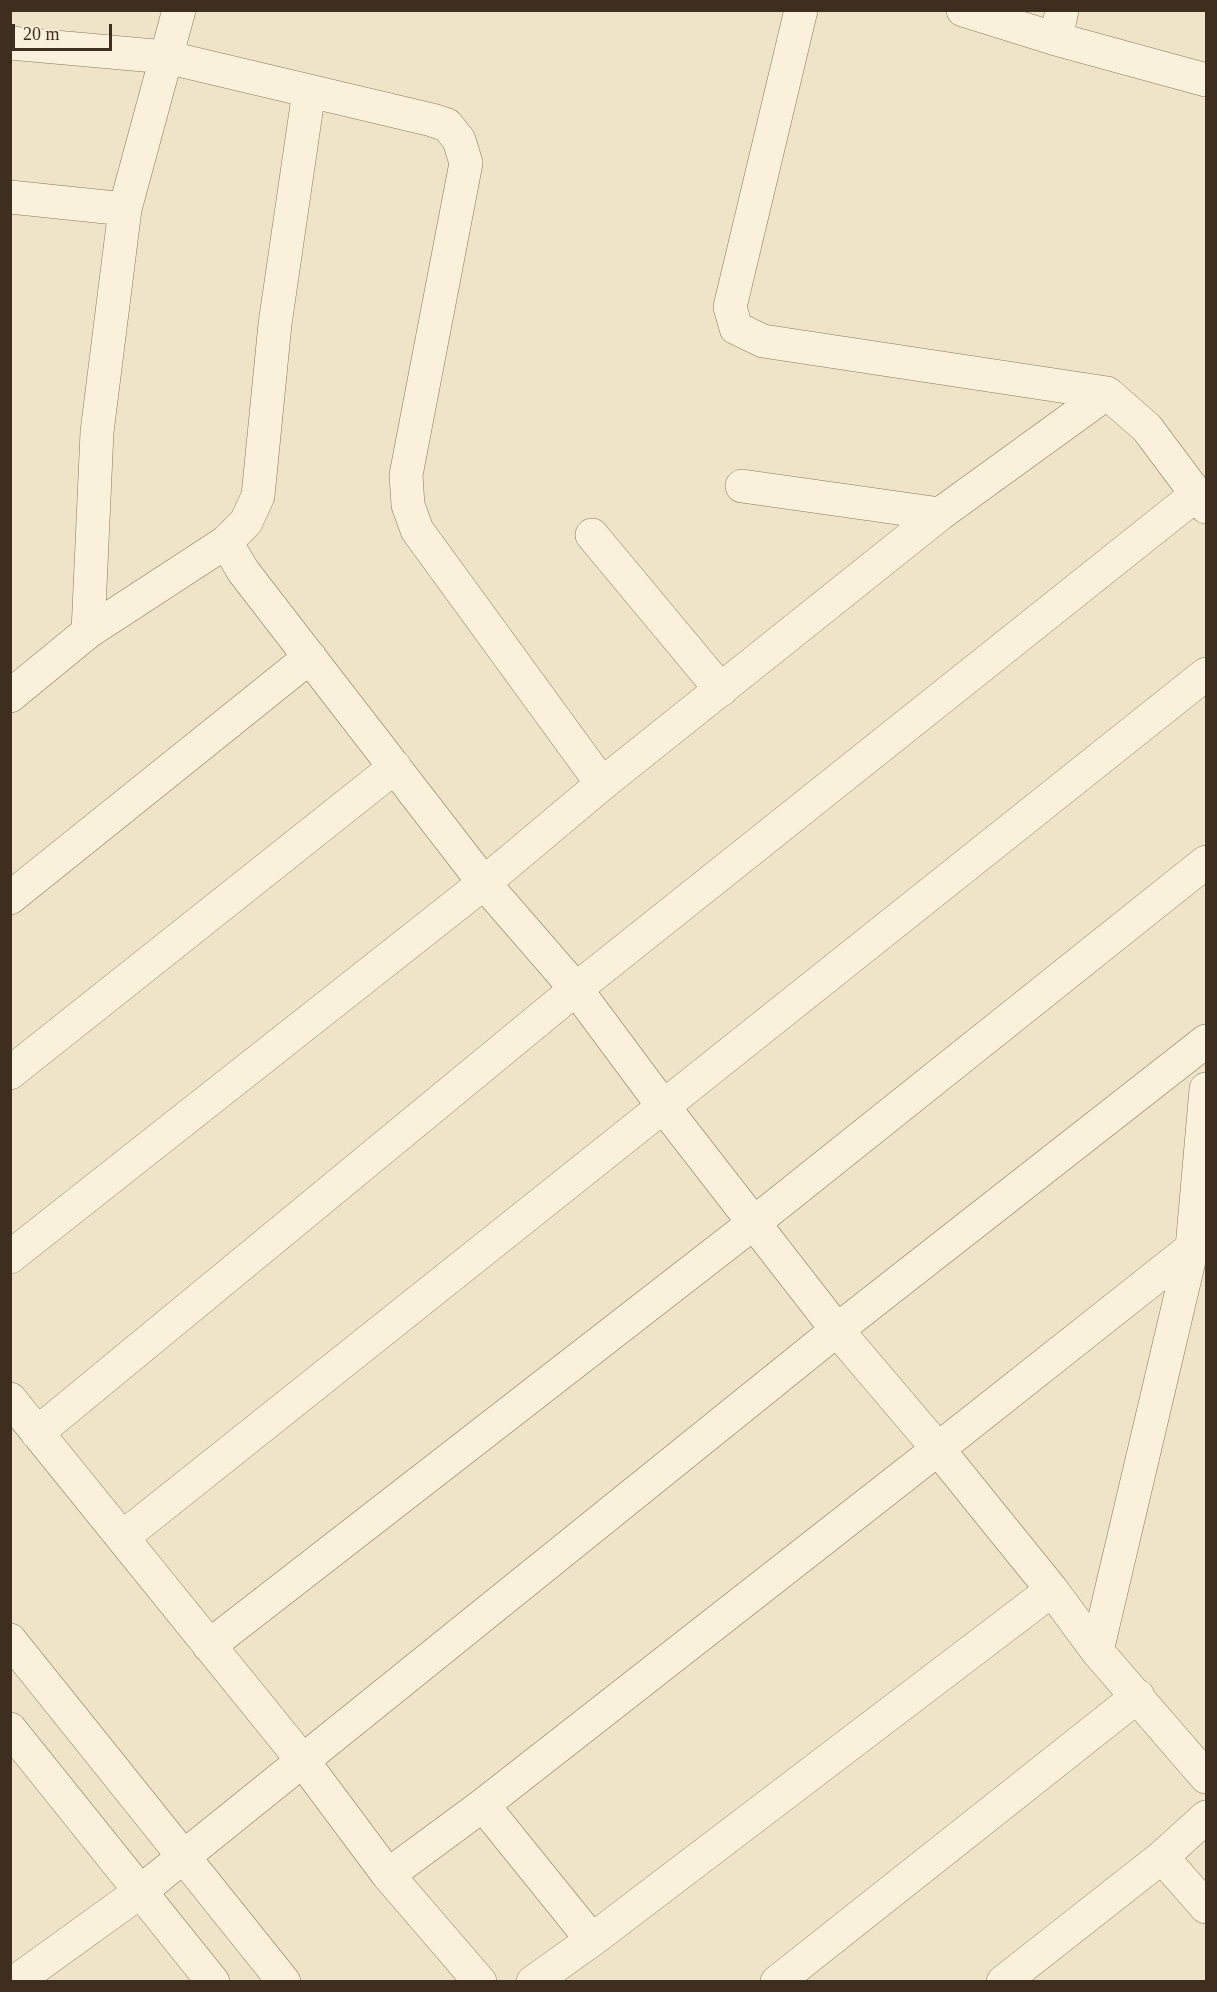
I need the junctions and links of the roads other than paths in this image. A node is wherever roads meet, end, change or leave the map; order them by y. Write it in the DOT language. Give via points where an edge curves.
graph roads {
  1 [pos="180,10"];
  2 [pos="801,10"];
  3 [pos="963,10"];
  4 [pos="1059,25"];
  5 [pos="10,43"];
  6 [pos="166,57"];
  7 [pos="1205,75"];
  8 [pos="309,91"];
  9 [pos="10,197"];
  10 [pos="125,210"];
  11 [pos="1107,393"];
  12 [pos="742,486"];
  13 [pos="1202,500"];
  14 [pos="940,514"];
  15 [pos="592,536"];
  16 [pos="226,542"];
  17 [pos="88,632"];
  18 [pos="310,657"];
  19 [pos="1206,674"];
  20 [pos="721,690"];
  21 [pos="10,696"];
  22 [pos="395,767"];
  23 [pos="602,784"];
  24 [pos="1206,862"];
  25 [pos="484,883"];
  26 [pos="10,897"];
  27 [pos="576,988"];
  28 [pos="1206,1041"];
  29 [pos="10,1074"];
  30 [pos="1206,1089"];
  31 [pos="663,1106"];
  32 [pos="755,1222"];
  33 [pos="1192,1248"];
  34 [pos="10,1257"];
  35 [pos="837,1330"];
  36 [pos="10,1399"];
  37 [pos="36,1433"];
  38 [pos="938,1449"];
  39 [pos="123,1537"];
  40 [pos="1052,1590"];
  41 [pos="10,1640"];
  42 [pos="209,1646"];
  43 [pos="1097,1651"];
  44 [pos="1138,1696"];
  45 [pos="10,1729"];
  46 [pos="303,1761"];
  47 [pos="1206,1777"];
  48 [pos="483,1805"];
  49 [pos="1206,1817"];
  50 [pos="183,1857"];
  51 [pos="1162,1857"];
  52 [pos="388,1875"];
  53 [pos="141,1891"];
  54 [pos="1206,1907"];
  55 [pos="592,1940"];
  56 [pos="10,1977"];
  57 [pos="14,1982"];
  58 [pos="213,1982"];
  59 [pos="284,1982"];
  60 [pos="480,1982"];
  61 [pos="533,1982"];
  62 [pos="777,1982"];
  63 [pos="1003,1982"];
  1 -- 6 [label="street"];
  2 -- 11 [label="street" via="729,307 736,328 763,341"];
  3 -- 4 [label="street"];
  4 -- 7 [label="street"];
  5 -- 6 [label="street"];
  6 -- 8 [label="street"];
  6 -- 10 [label="street"];
  8 -- 16 [label="street" via="275,324 258,496 246,522"];
  8 -- 23 [label="street" via="447,125 463,149 466,163 406,475 408,505 417,530"];
  9 -- 10 [label="street"];
  10 -- 17 [label="street" via="97,432"];
  11 -- 13 [label="street" via="1147,429"];
  11 -- 14 [label="street"];
  12 -- 14 [label="street"];
  13 -- 27 [label="street"];
  14 -- 20 [label="street"];
  15 -- 20 [label="street"];
  16 -- 17 [label="street"];
  16 -- 18 [label="street" via="243,571"];
  17 -- 21 [label="street"];
  18 -- 22 [label="street"];
  18 -- 26 [label="street"];
  19 -- 31 [label="street"];
  20 -- 23 [label="street"];
  22 -- 25 [label="street"];
  22 -- 29 [label="street"];
  23 -- 25 [label="street"];
  24 -- 32 [label="street"];
  25 -- 27 [label="street"];
  25 -- 34 [label="street"];
  27 -- 31 [label="street"];
  27 -- 37 [label="street"];
  28 -- 35 [label="street"];
  30 -- 33 [label="street"];
  31 -- 32 [label="street"];
  31 -- 39 [label="street"];
  32 -- 35 [label="street"];
  32 -- 42 [label="street"];
  33 -- 38 [label="street"];
  33 -- 43 [label="street"];
  35 -- 38 [label="street"];
  35 -- 46 [label="street"];
  36 -- 37 [label="street"];
  37 -- 39 [label="street"];
  38 -- 40 [label="street"];
  38 -- 48 [label="street"];
  39 -- 42 [label="street"];
  40 -- 43 [label="street"];
  40 -- 55 [label="street"];
  41 -- 50 [label="street"];
  42 -- 46 [label="street"];
  43 -- 44 [label="street"];
  44 -- 47 [label="street"];
  44 -- 62 [label="street"];
  45 -- 53 [label="street"];
  46 -- 50 [label="street"];
  46 -- 52 [label="street"];
  48 -- 52 [label="street"];
  48 -- 55 [label="street"];
  49 -- 51 [label="street"];
  50 -- 53 [label="street"];
  50 -- 59 [label="street"];
  51 -- 54 [label="street"];
  51 -- 63 [label="street"];
  52 -- 60 [label="street"];
  53 -- 57 [label="street"];
  53 -- 58 [label="street"];
  55 -- 61 [label="street"];
  56 -- 57 [label="street"];
}
